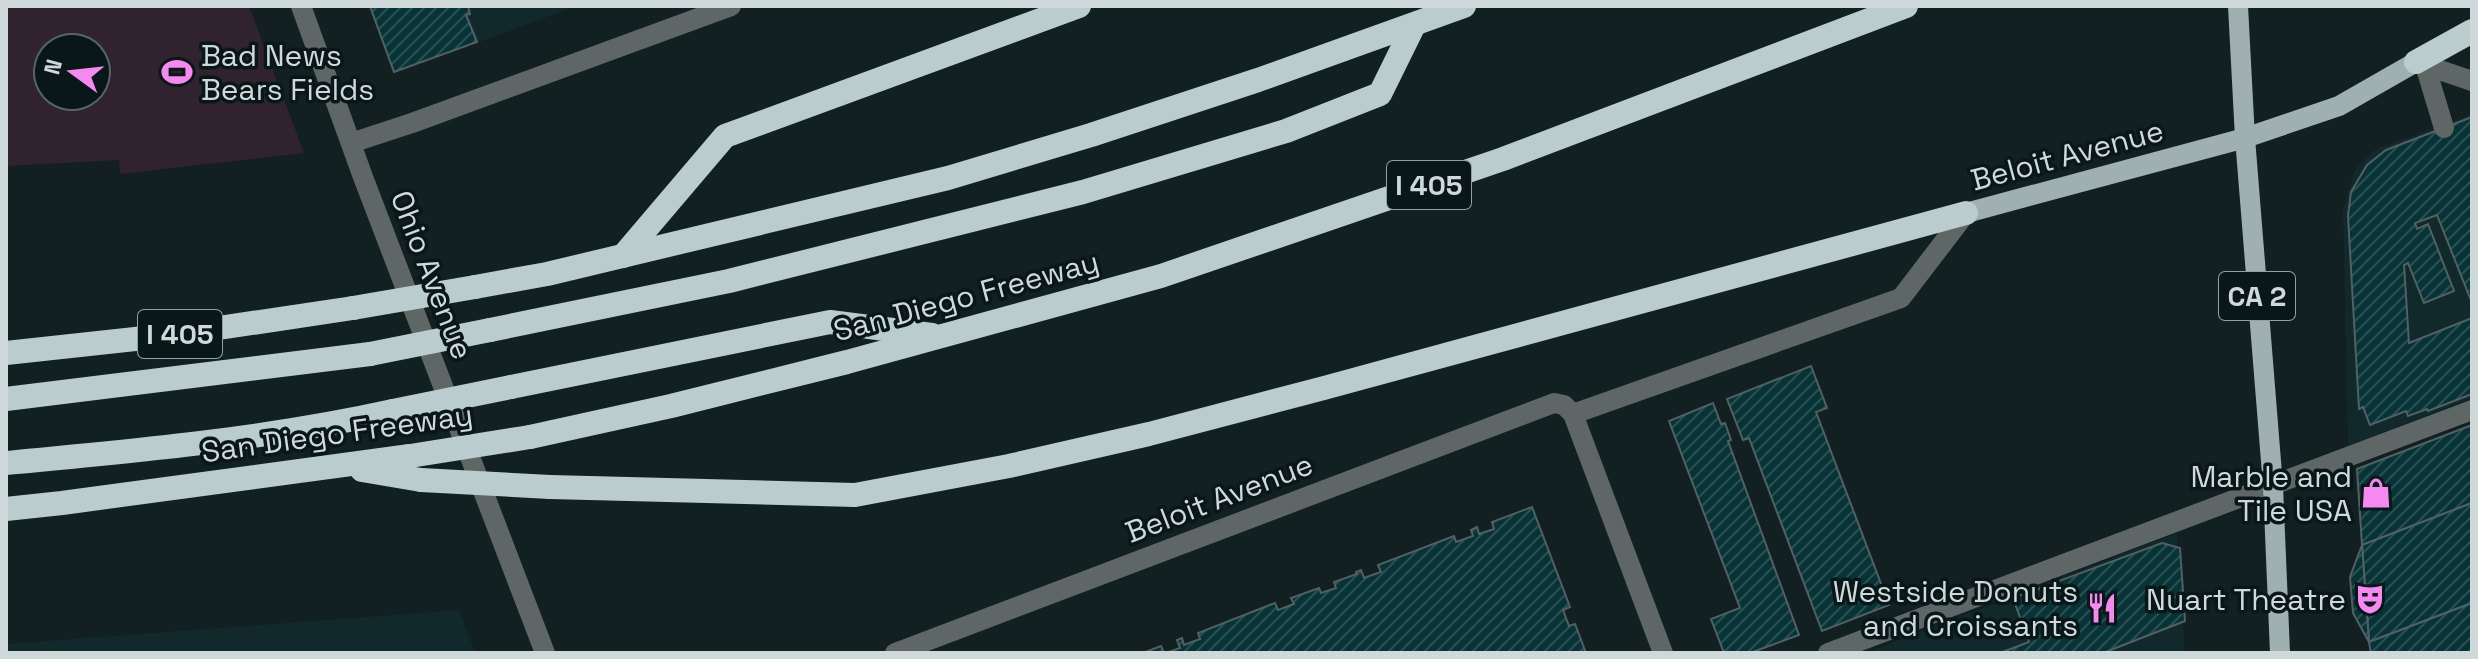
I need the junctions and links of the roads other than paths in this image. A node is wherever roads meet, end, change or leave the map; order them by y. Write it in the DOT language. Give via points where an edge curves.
graph roads {
  1 [pos="301,6"];
  2 [pos="731,6"];
  3 [pos="1079,6"];
  4 [pos="1464,6"];
  5 [pos="1906,6"];
  6 [pos="2238,6"];
  7 [pos="1414,25"];
  8 [pos="2472,31"];
  9 [pos="2420,64"];
  10 [pos="2472,81"];
  11 [pos="2444,128"];
  12 [pos="2245,138"];
  13 [pos="351,143"];
  14 [pos="1966,213"];
  15 [pos="623,256"];
  16 [pos="942,336"];
  17 [pos="6,353"];
  18 [pos="6,399"];
  19 [pos="1568,410"];
  20 [pos="2472,410"];
  21 [pos="6,463"];
  22 [pos="340,466"];
  23 [pos="2273,486"];
  24 [pos="6,509"];
  25 [pos="545,653"];
  26 [pos="895,653"];
  27 [pos="1663,653"];
  28 [pos="1828,653"];
  29 [pos="2280,653"];
  1 -- 13 [label="street, Ohio Avenue"];
  2 -- 13 [label="street"];
  3 -- 15 [label="highway" via="725,136"];
  4 -- 7 [label="highway, I 405"];
  5 -- 16 [label="highway, San Diego Freeway / I 405" via="1327,221 1161,276"];
  6 -- 12 [label="main road, CA 2"];
  7 -- 15 [label="highway, I 405" via="963,173"];
  7 -- 18 [label="highway, bridge" via="1380,94 1286,131 1083,192 729,281 370,354"];
  8 -- 9 [label="highway"];
  9 -- 10 [label="street"];
  9 -- 11 [label="street"];
  9 -- 12 [label="main road, Beloit Avenue" via="2339,106"];
  12 -- 14 [label="main road, Beloit Avenue"];
  12 -- 23 [label="main road, CA 2"];
  13 -- 25 [label="street, Ohio Avenue"];
  14 -- 19 [label="street, Beloit Avenue" via="1901,298"];
  14 -- 22 [label="highway, bridge" via="1149,434 855,495 421,480"];
  15 -- 17 [label="highway, I 405, bridge" via="353,308"];
  16 -- 21 [label="highway, bridge" via="830,322 335,424"];
  16 -- 22 [label="highway, San Diego Freeway / I 405, bridge" via="530,437"];
  19 -- 26 [label="street, Beloit Avenue" via="1554,403"];
  19 -- 27 [label="street"];
  20 -- 23 [label="street"];
  22 -- 24 [label="highway, San Diego Freeway / I 405"];
  23 -- 28 [label="street"];
  23 -- 29 [label="main road, CA 2"];
}
